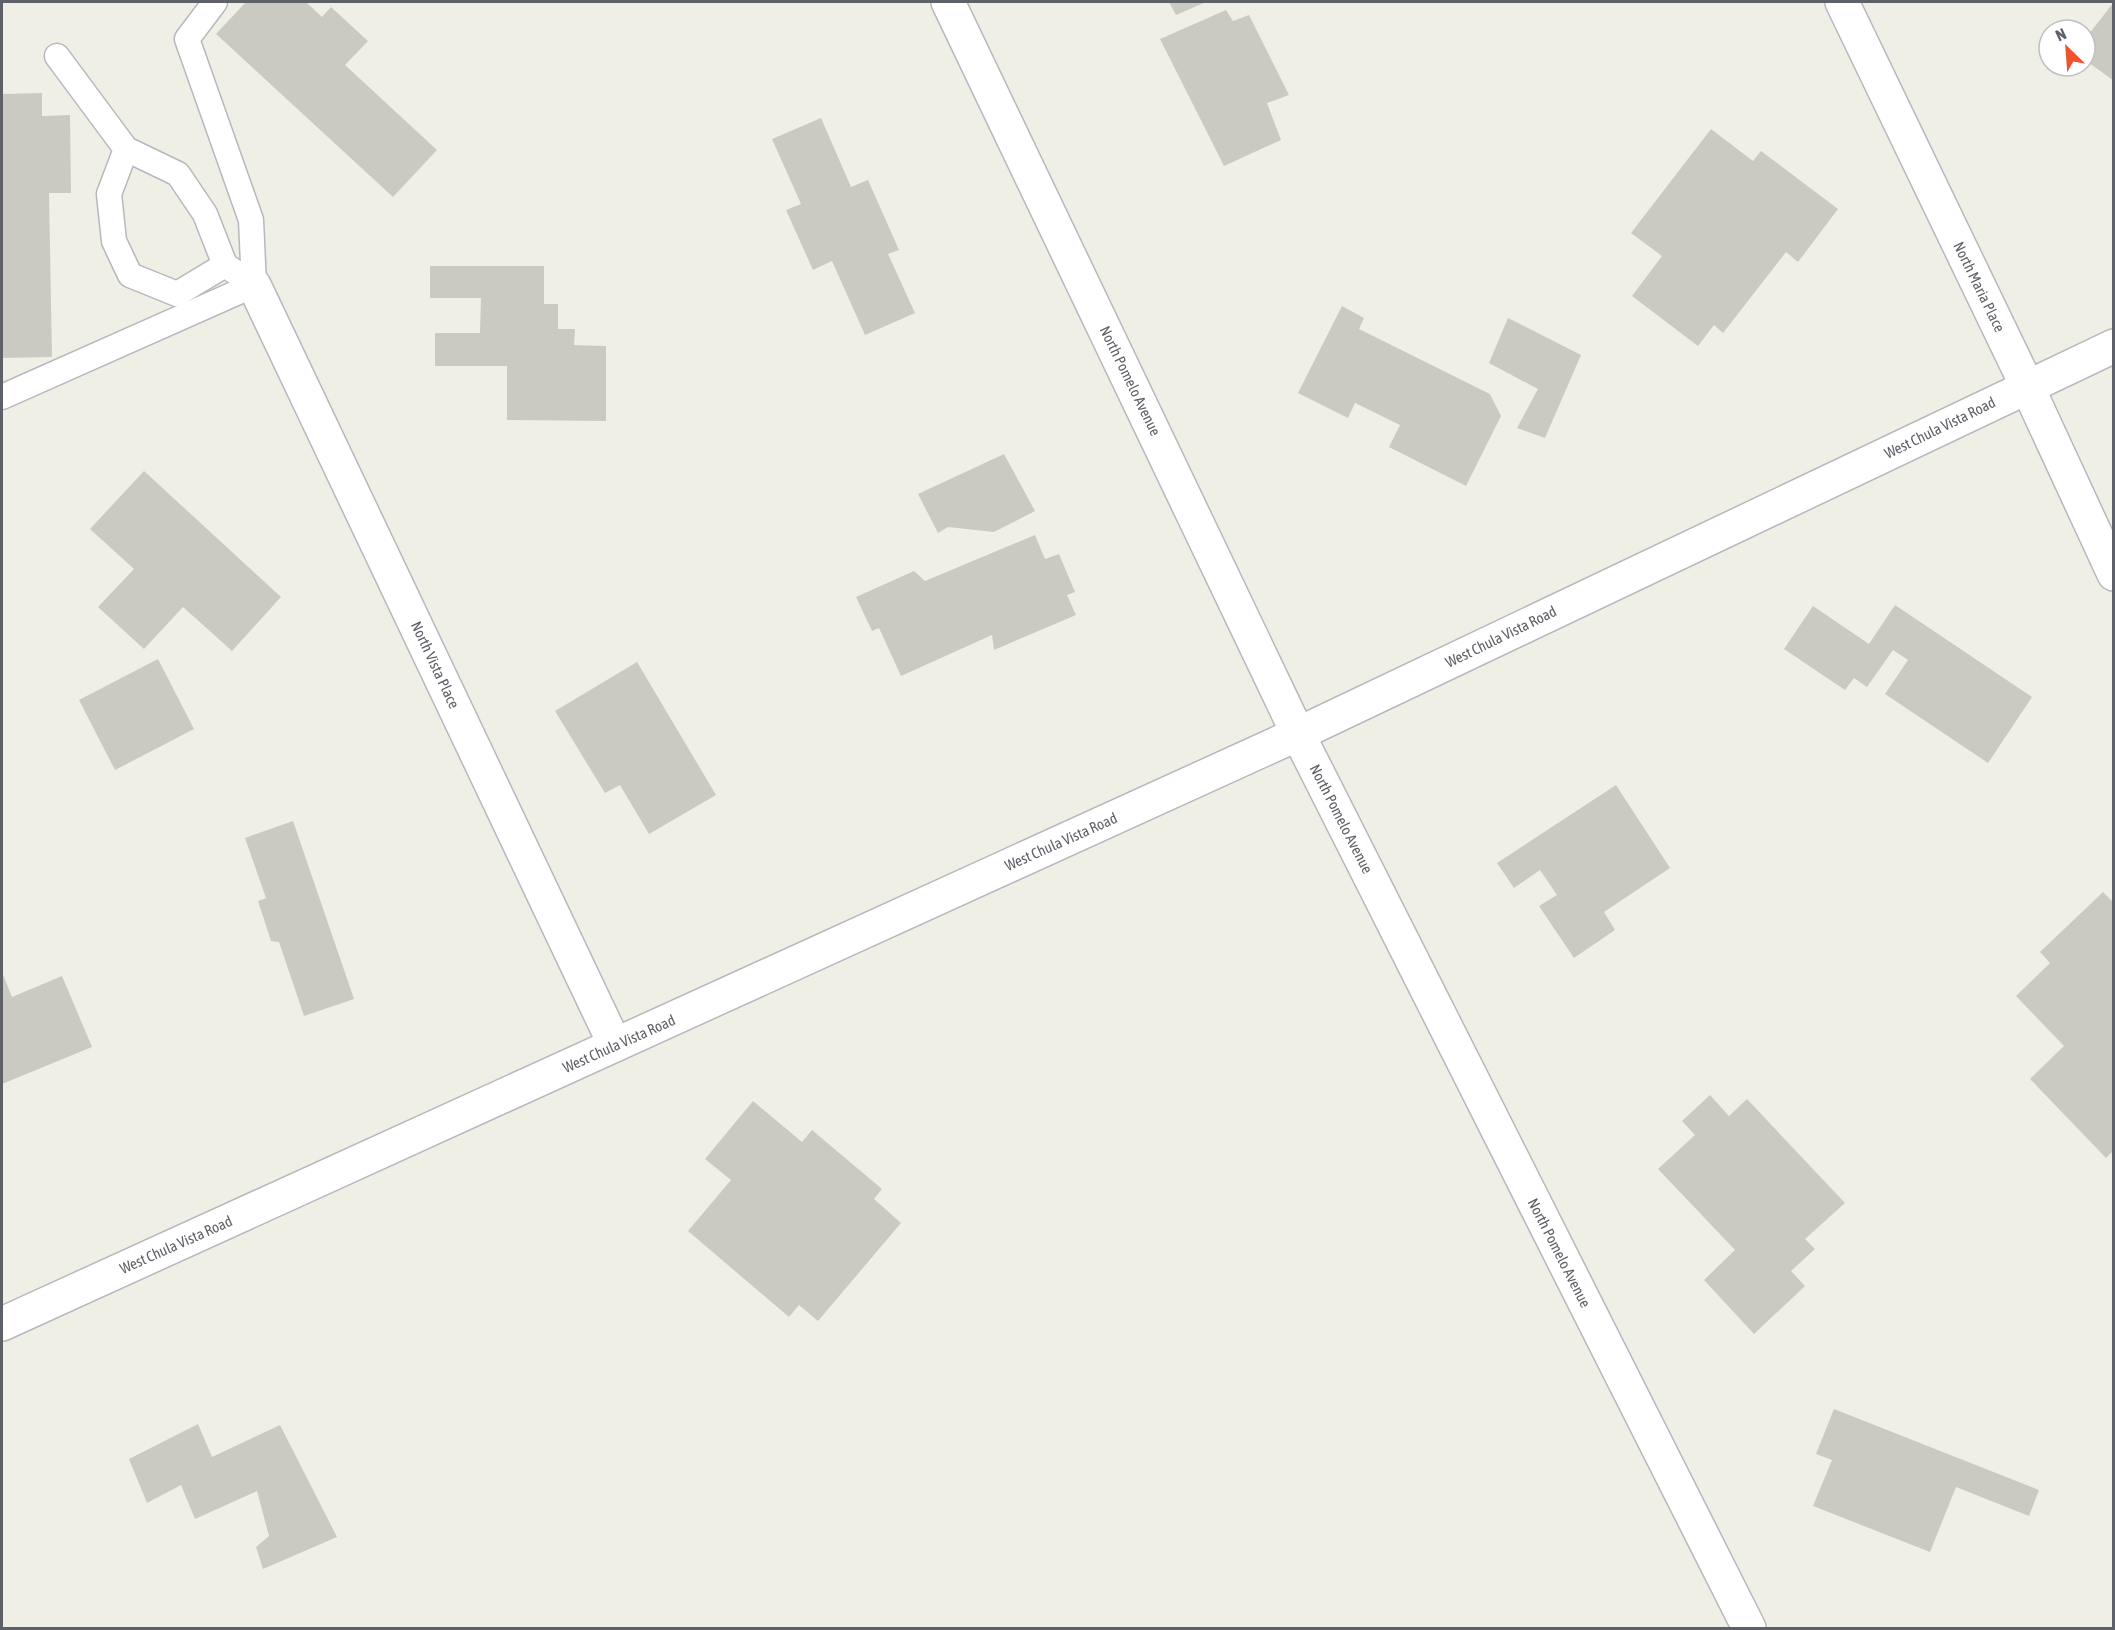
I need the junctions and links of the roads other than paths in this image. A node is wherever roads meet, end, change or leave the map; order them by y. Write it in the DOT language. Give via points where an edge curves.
graph roads {
  1 [pos="215,2"];
  2 [pos="948,2"];
  3 [pos="1842,2"];
  4 [pos="57,56"];
  5 [pos="126,149"];
  6 [pos="225,265"];
  7 [pos="254,285"];
  8 [pos="2114,346"];
  9 [pos="2027,386"];
  10 [pos="2,397"];
  11 [pos="2114,574"];
  12 [pos="1298,734"];
  13 [pos="615,1045"];
  14 [pos="2,1324"];
  15 [pos="1749,1629"];
  1 -- 7 [label="lane" via="187,39 250,220"];
  2 -- 12 [label="street, North Pomelo Avenue"];
  3 -- 9 [label="street, North Maria Place"];
  4 -- 5 [label="lane"];
  5 -- 6 [label="lane" via="178,174 205,214"];
  5 -- 6 [label="lane" via="109,194 114,241 130,275 177,294"];
  6 -- 7 [label="lane"];
  7 -- 10 [label="lane"];
  7 -- 13 [label="street, North Vista Place"];
  8 -- 9 [label="street, West Chula Vista Road"];
  9 -- 11 [label="street, North Maria Place"];
  9 -- 12 [label="street, West Chula Vista Road"];
  12 -- 13 [label="street, West Chula Vista Road"];
  12 -- 15 [label="street, North Pomelo Avenue"];
  13 -- 14 [label="street, West Chula Vista Road"];
}
